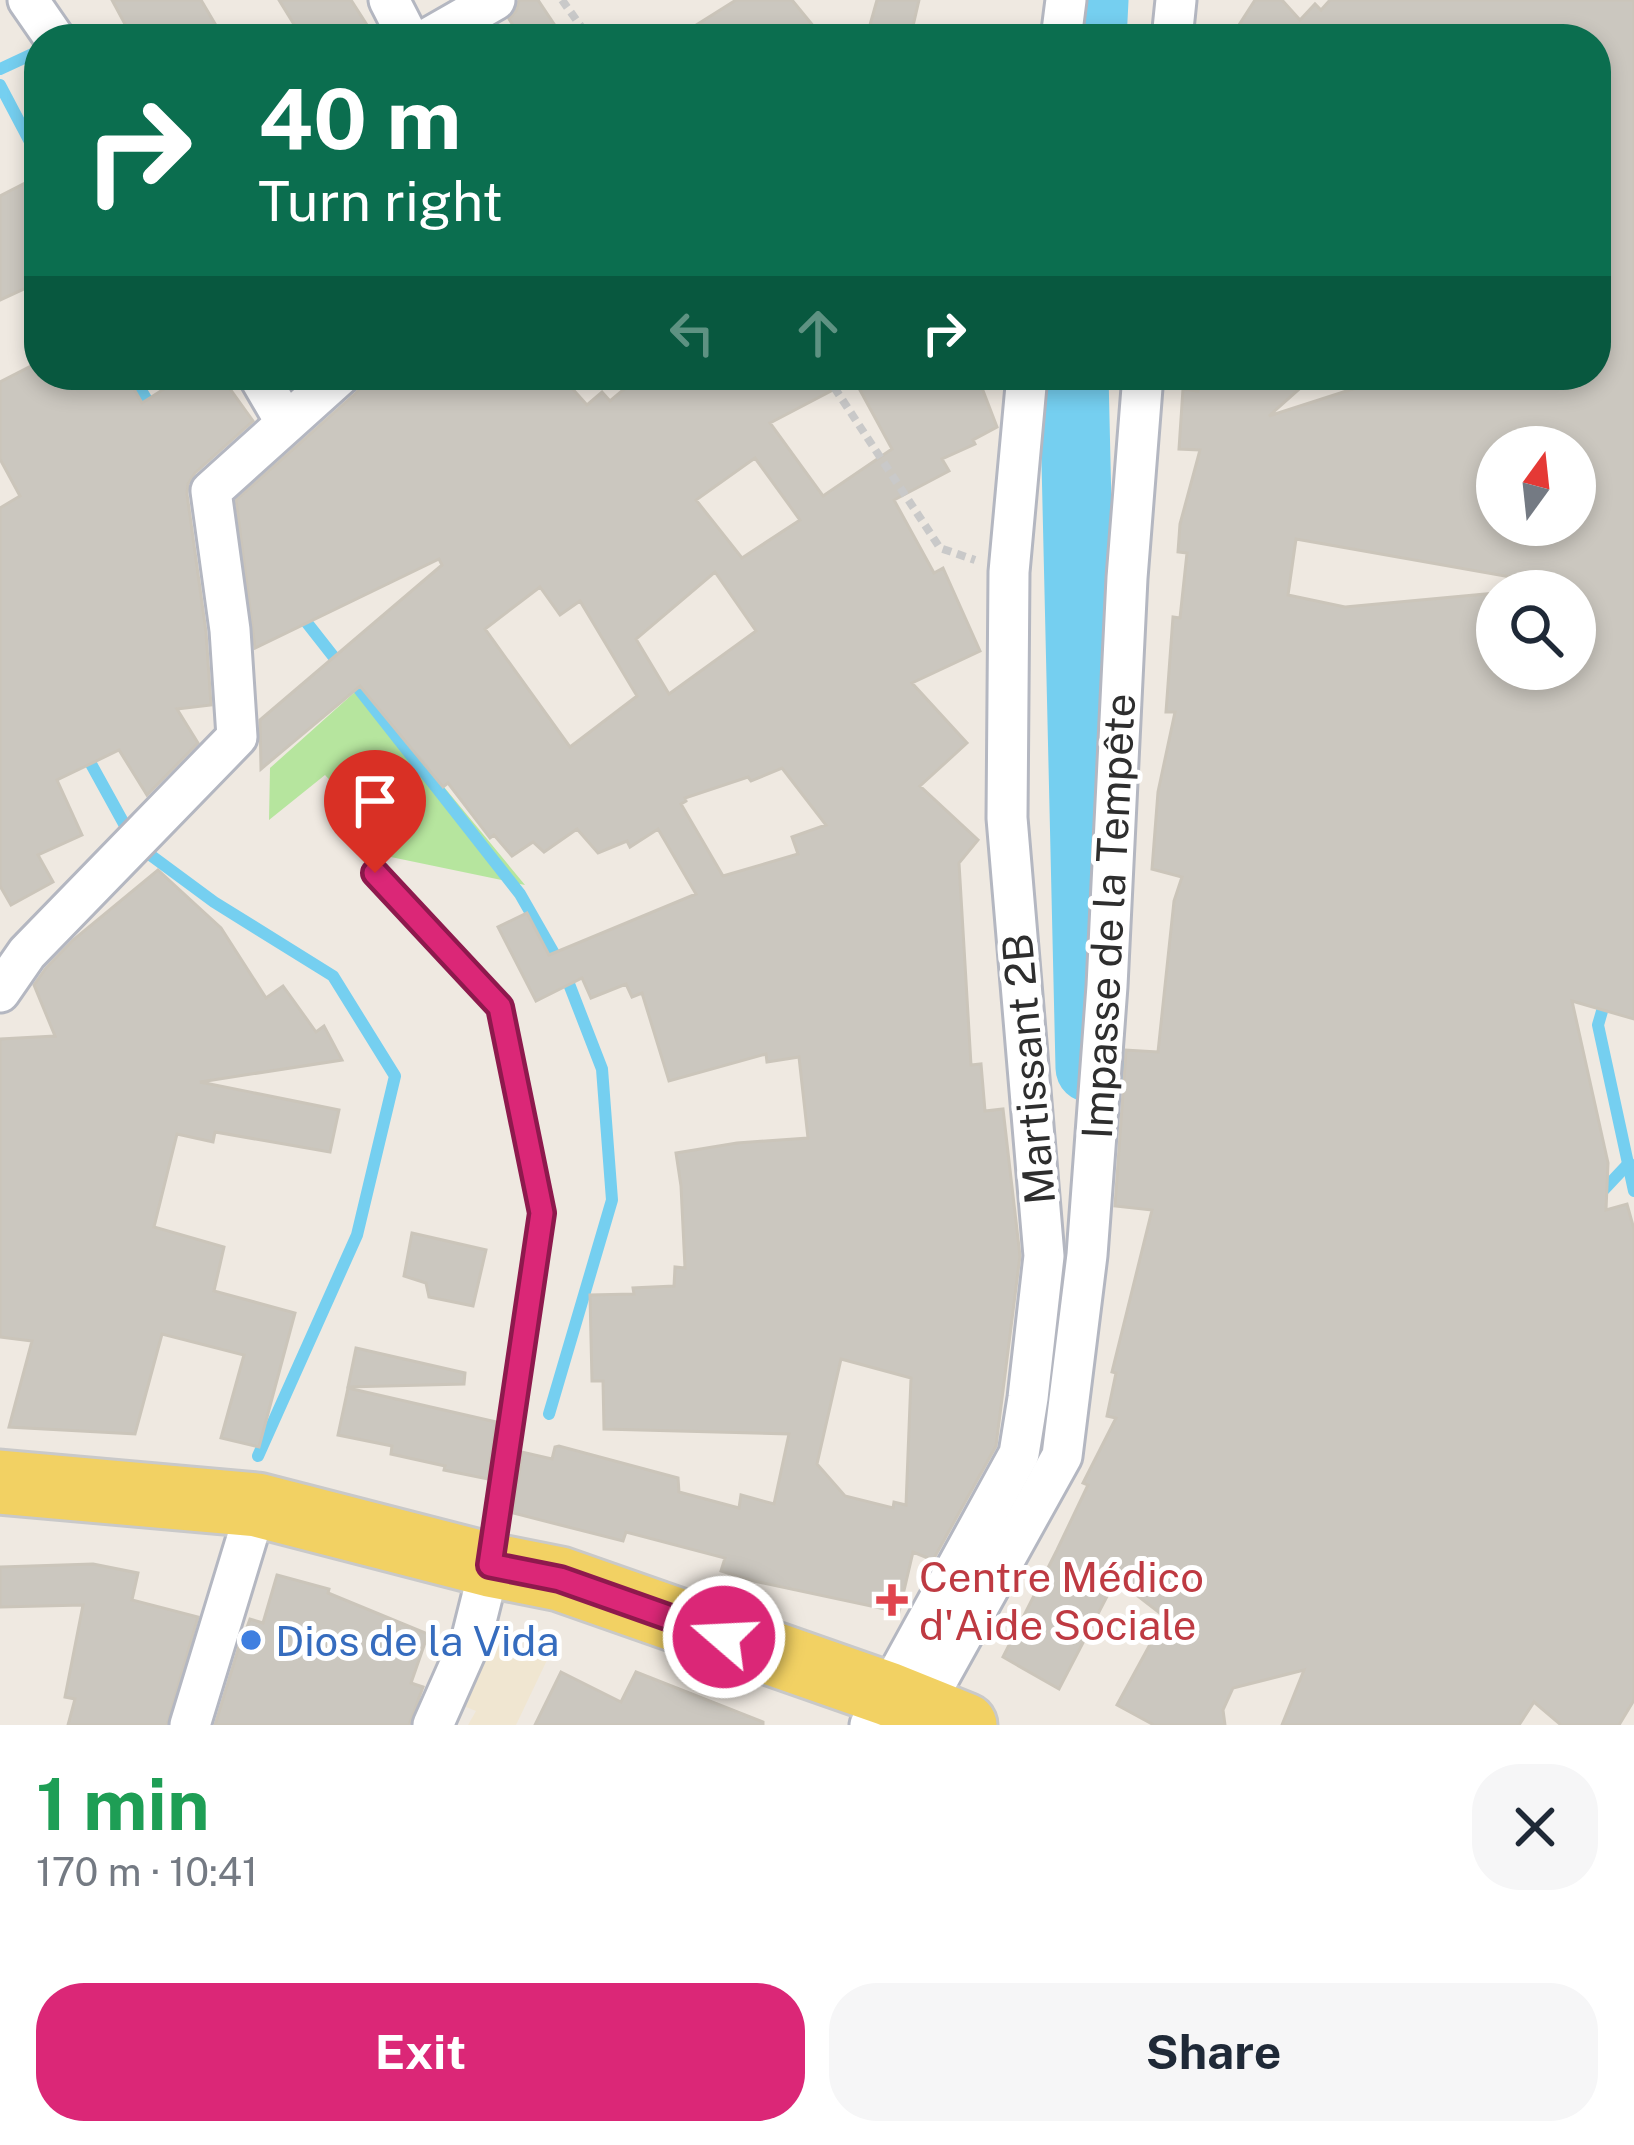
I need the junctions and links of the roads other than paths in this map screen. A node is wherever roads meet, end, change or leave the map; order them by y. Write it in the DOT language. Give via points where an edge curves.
graph roads {
  1 [pos="495,0"];
  2 [pos="453,24"];
  3 [pos="266,390"];
  4 [pos="323,390"];
  5 [pos="1026,390"];
  6 [pos="1142,390"];
  7 [pos="286,423"];
  8 [pos="375,873"];
  9 [pos="0,992"];
  10 [pos="0,1482"];
  11 [pos="257,1505"];
  12 [pos="490,1565"];
  13 [pos="911,1713"];
  14 [pos="190,1725"];
  15 [pos="433,1725"];
  1 -- 2 [label="street"];
  3 -- 7 [label="street"];
  4 -- 7 [label="street"];
  5 -- 13 [label="street, Martissant 2B" via="1010,572 1007,818 1044,1256 1018,1454"];
  6 -- 13 [label="street, Impasse de la Tempête" via="1087,1255 1062,1456"];
  7 -- 9 [label="street" via="211,491 237,737 28,953"];
  8 -- 12 [label="lane" via="500,1007 542,1213"];
  10 -- 11 [label="main road"];
  11 -- 12 [label="main road"];
  11 -- 14 [label="street"];
  12 -- 13 [label="main road" via="560,1579"];
  12 -- 15 [label="street" via="472,1637"];
}
